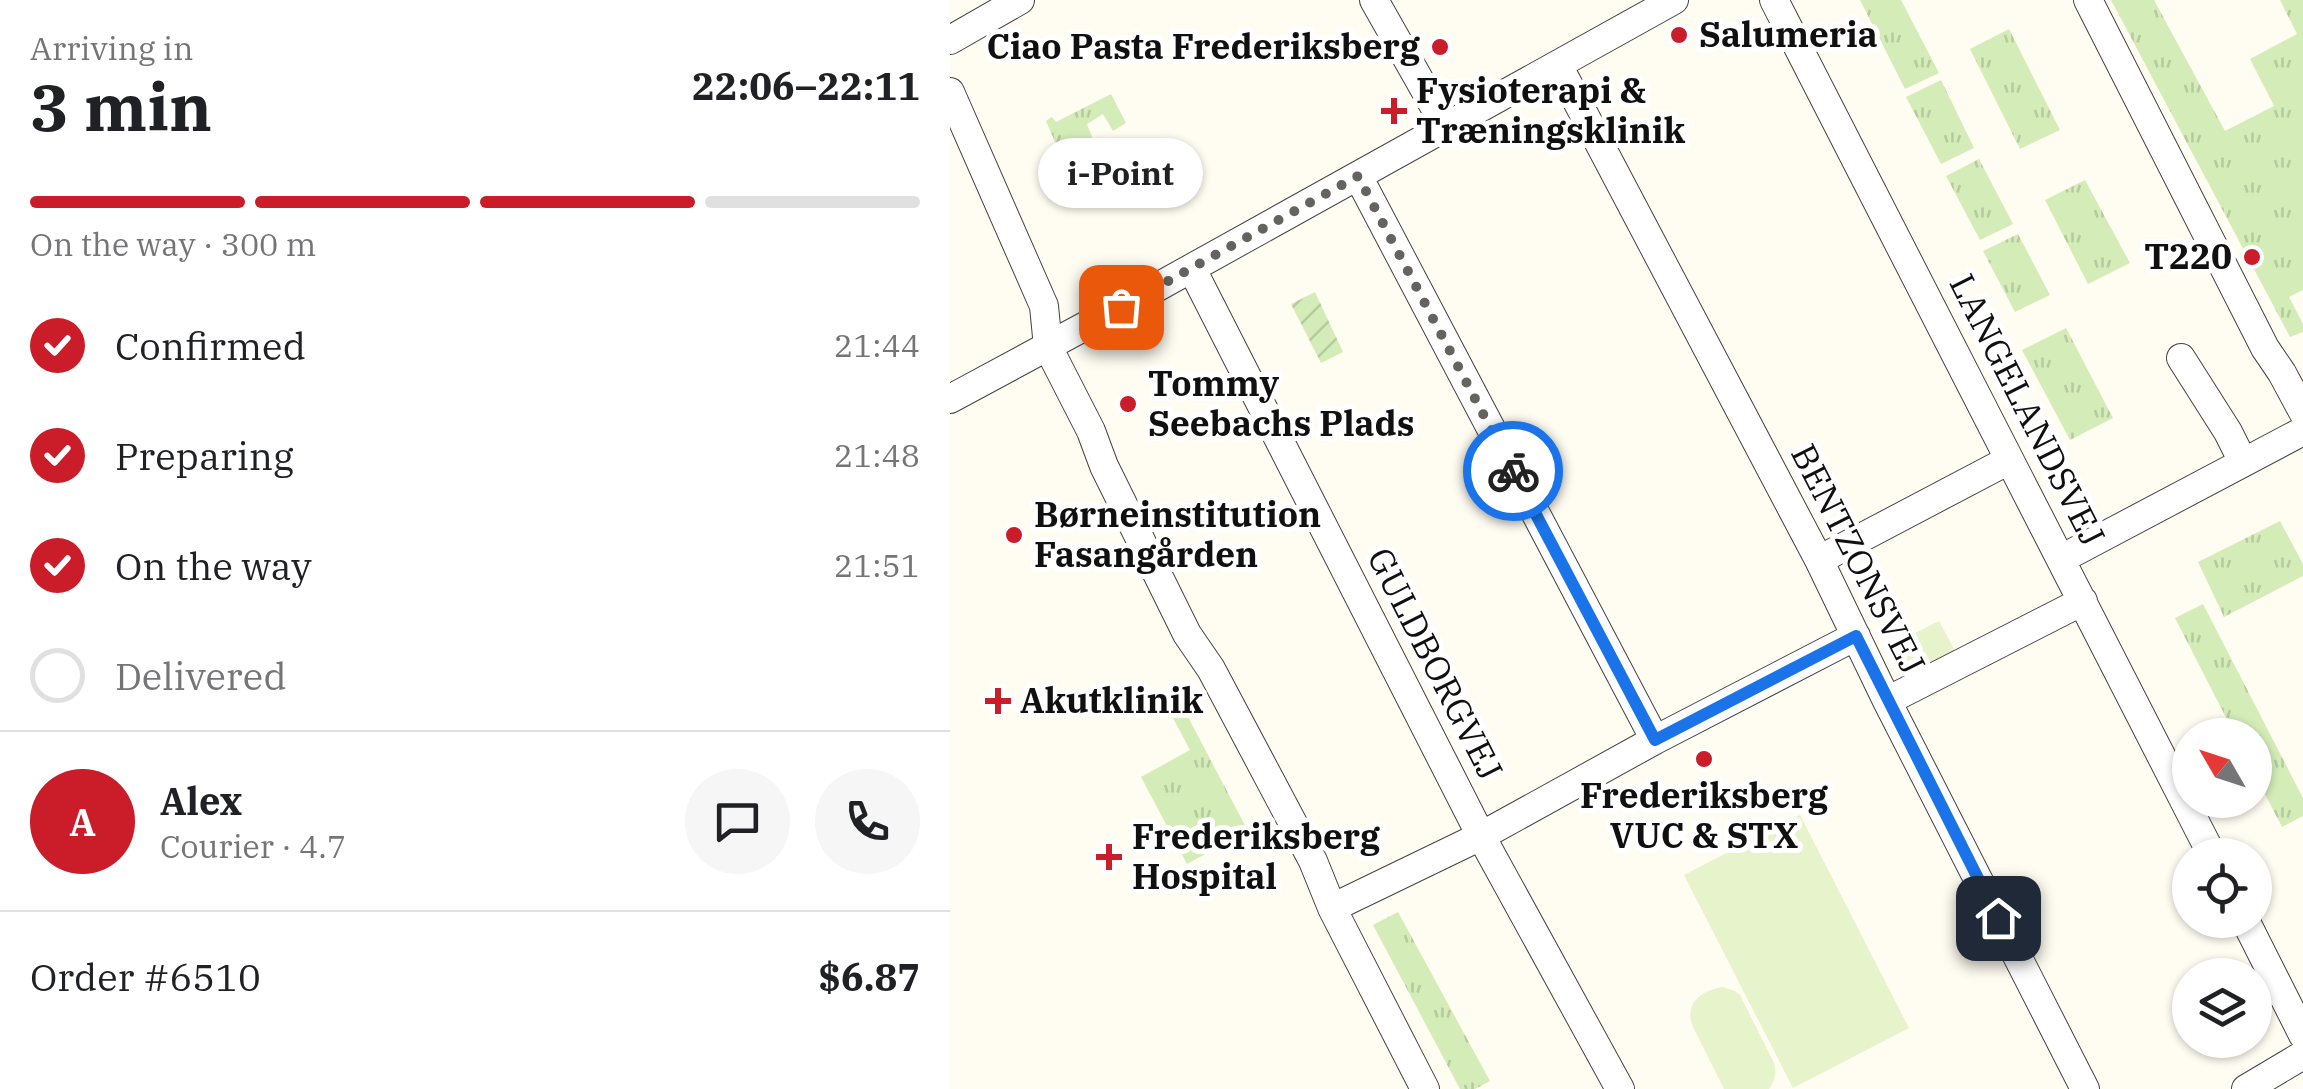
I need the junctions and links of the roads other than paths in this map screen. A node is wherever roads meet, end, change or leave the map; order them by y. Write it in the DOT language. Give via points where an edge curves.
graph roads {
  1 [pos="1020,0"];
  2 [pos="1374,0"];
  3 [pos="1674,0"];
  4 [pos="1774,0"];
  5 [pos="2088,0"];
  6 [pos="1632,10"];
  7 [pos="950,40"];
  8 [pos="1558,65"];
  9 [pos="950,92"];
  10 [pos="1446,127"];
  11 [pos="1358,176"];
  12 [pos="1192,268"];
  13 [pos="1048,348"];
  14 [pos="2181,358"];
  15 [pos="2293,366"];
  16 [pos="950,399"];
  17 [pos="2303,412"];
  18 [pos="2303,431"];
  19 [pos="2010,460"];
  20 [pos="2243,462"];
  21 [pos="2061,559"];
  22 [pos="1819,560"];
  23 [pos="2083,602"];
  24 [pos="1856,636"];
  25 [pos="1887,701"];
  26 [pos="1655,740"];
  27 [pos="1481,836"];
  28 [pos="2203,838"];
  29 [pos="1332,908"];
  30 [pos="2253,938"];
  31 [pos="2303,1035"];
  32 [pos="2303,1054"];
  33 [pos="1424,1089"];
  34 [pos="1620,1089"];
  35 [pos="2085,1089"];
  36 [pos="2246,1089"];
  1 -- 7 [label="street"];
  2 -- 10 [label="street"];
  3 -- 6 [label="street"];
  4 -- 19 [label="street, LANGELANDSVEJ"];
  5 -- 15 [label="street" via="2265,348"];
  6 -- 8 [label="street"];
  8 -- 10 [label="street"];
  8 -- 22 [label="street, BENTZONSVEJ"];
  9 -- 13 [label="street" via="1044,306"];
  10 -- 11 [label="street"];
  11 -- 12 [label="street"];
  11 -- 26 [label="street"];
  12 -- 13 [label="street"];
  12 -- 27 [label="street, GULDBORGVEJ"];
  13 -- 16 [label="street"];
  13 -- 29 [label="street" via="1201,675"];
  14 -- 20 [label="street"];
  15 -- 17 [label="street"];
  18 -- 20 [label="street"];
  19 -- 21 [label="street, LANGELANDSVEJ"];
  19 -- 22 [label="street"];
  20 -- 21 [label="street"];
  21 -- 23 [label="street, LANGELANDSVEJ"];
  22 -- 24 [label="street, BENTZONSVEJ"];
  23 -- 25 [label="street"];
  23 -- 28 [label="street, LANGELANDSVEJ"];
  24 -- 25 [label="street, BENTZONSVEJ"];
  24 -- 26 [label="street"];
  25 -- 35 [label="street, BENTZONSVEJ"];
  26 -- 27 [label="street"];
  27 -- 29 [label="street"];
  27 -- 34 [label="street, GULDBORGVEJ"];
  29 -- 33 [label="street"];
  30 -- 31 [label="street"];
  32 -- 36 [label="street"];
}
